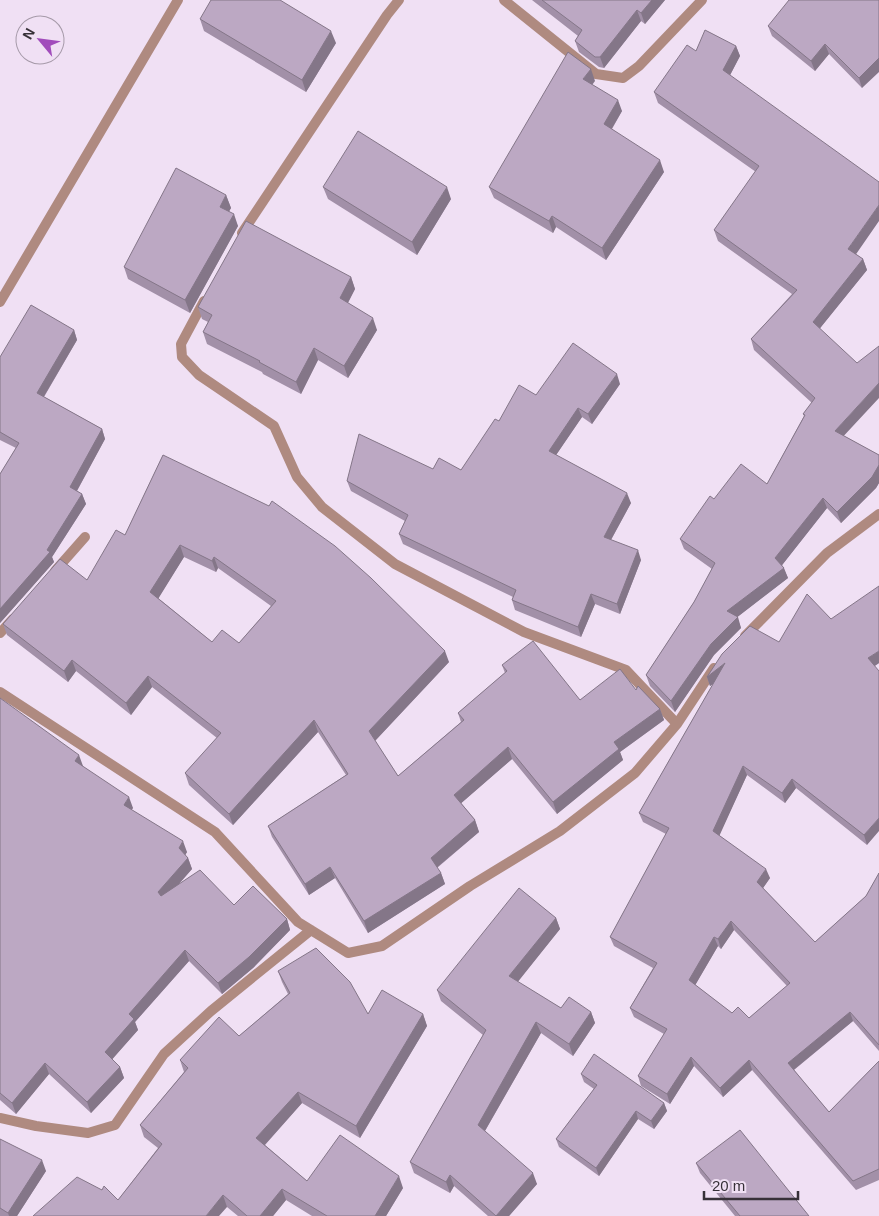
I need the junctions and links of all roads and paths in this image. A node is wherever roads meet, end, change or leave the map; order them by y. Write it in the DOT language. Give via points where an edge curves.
graph roads {
  1 [pos="178,0"];
  2 [pos="399,0"];
  3 [pos="504,0"];
  4 [pos="702,0"];
  5 [pos="238,240"];
  6 [pos="210,291"];
  7 [pos="0,302"];
  8 [pos="879,514"];
  9 [pos="85,537"];
  10 [pos="46,581"];
  11 [pos="20,611"];
  12 [pos="0,634"];
  13 [pos="739,641"];
  14 [pos="720,659"];
  15 [pos="0,692"];
  16 [pos="677,724"];
  17 [pos="311,930"];
  18 [pos="0,1118"];
  1 -- 7 [label="street"];
  2 -- 5 [label="street"];
  3 -- 4 [label="street" via="596,74 623,78 639,66"];
  6 -- 16 [label="street" via="182,344 182,356 199,375 274,426 297,477 322,507 395,564 524,632 626,670"];
  8 -- 13 [label="street" via="827,553"];
  9 -- 10 [label="street"];
  11 -- 12 [label="street"];
  14 -- 16 [label="street"];
  15 -- 17 [label="street" via="215,832 298,922"];
  16 -- 17 [label="street" via="635,773 560,831 470,886 382,946 348,953"];
  17 -- 18 [label="street" via="211,1011 164,1054 115,1125 88,1133"];
}
